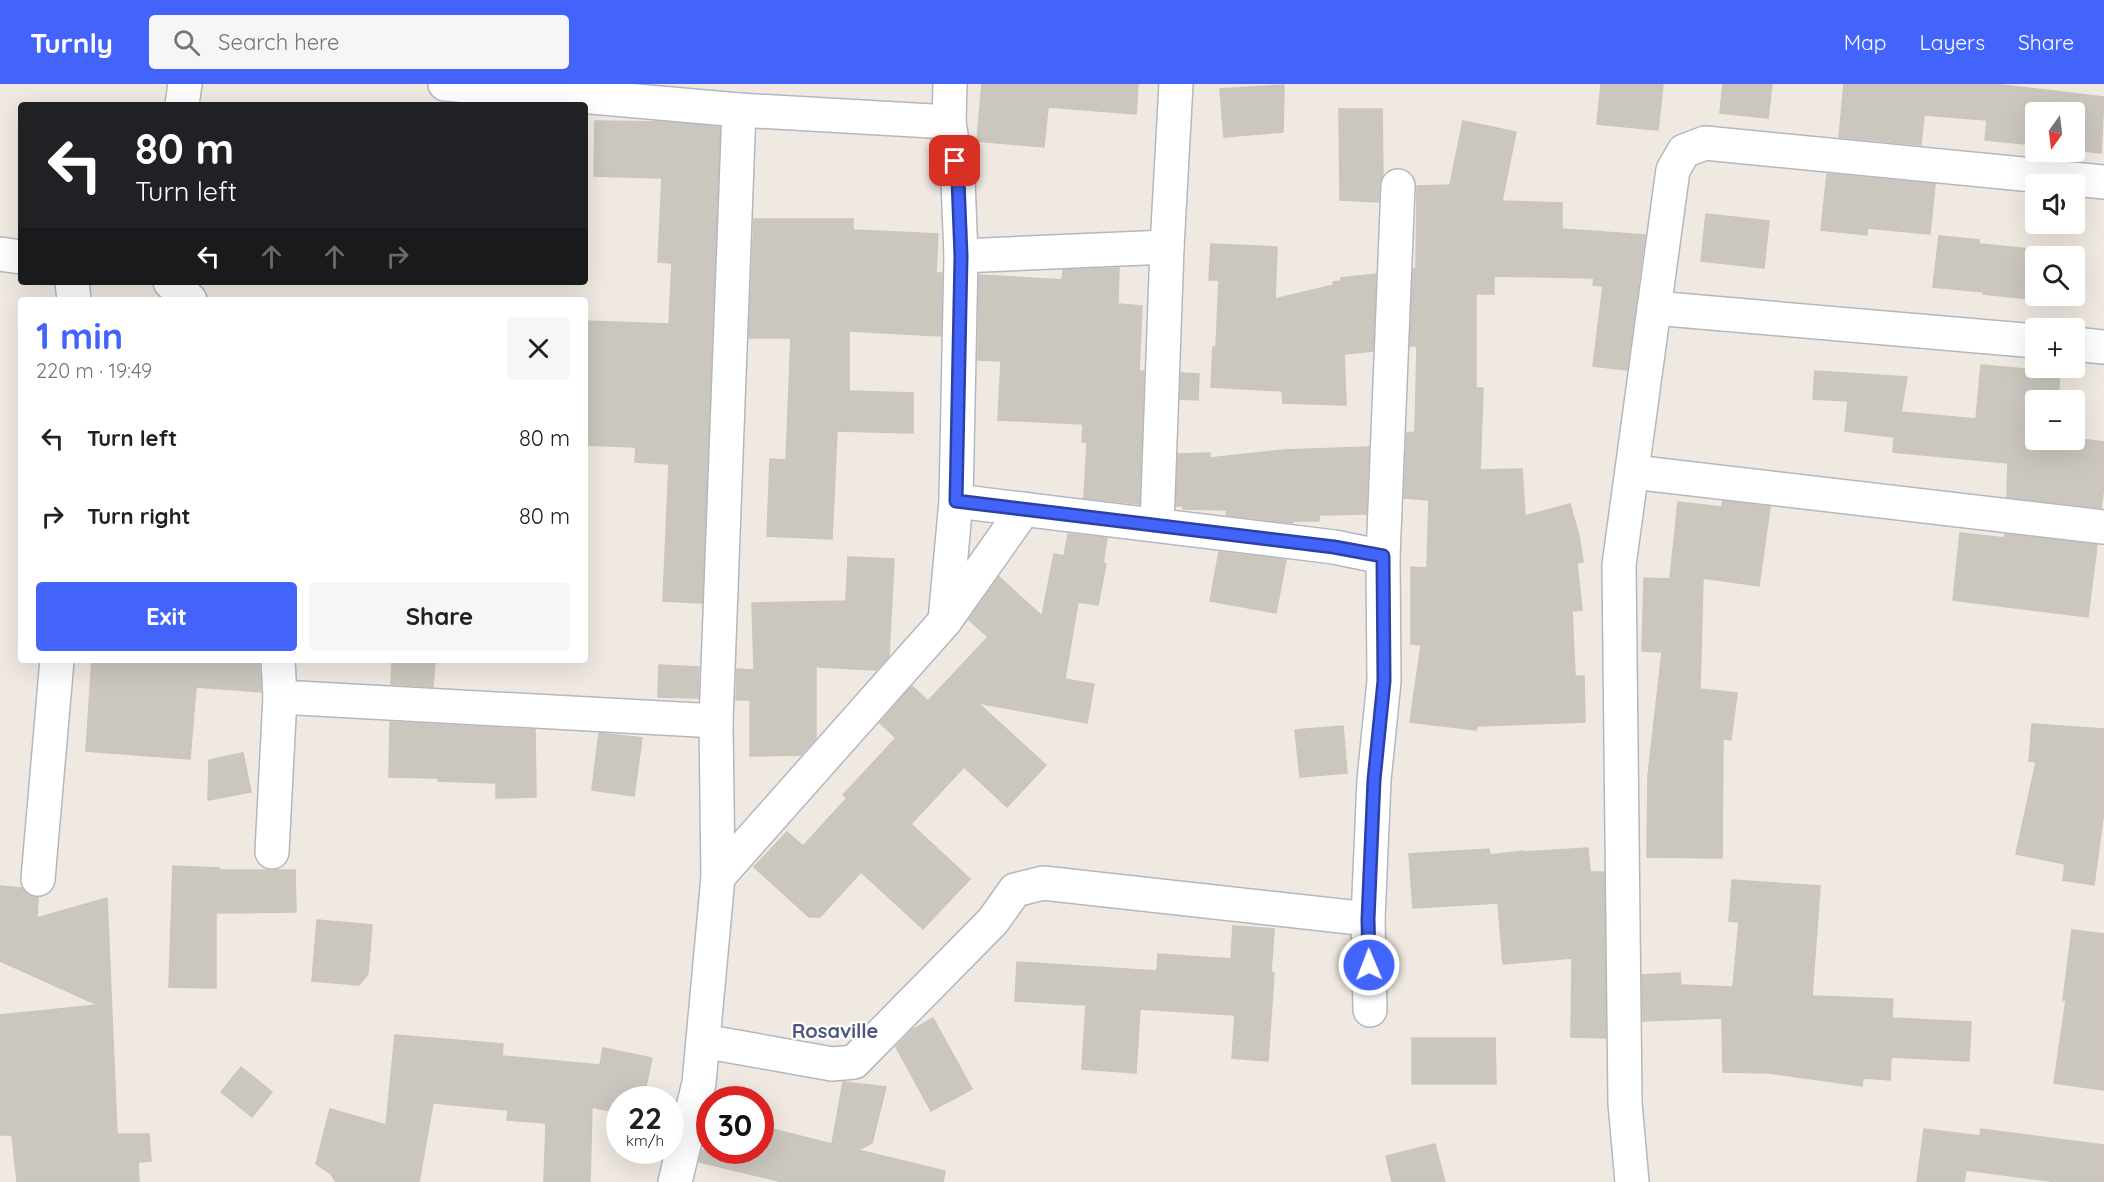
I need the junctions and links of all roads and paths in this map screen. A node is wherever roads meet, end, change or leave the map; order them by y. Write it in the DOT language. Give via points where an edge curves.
graph roads {
  1 [pos="185,84"];
  2 [pos="445,84"];
  3 [pos="950,84"];
  4 [pos="1176,84"];
  5 [pos="182,102"];
  6 [pos="739,110"];
  7 [pos="949,122"];
  8 [pos="2104,182"];
  9 [pos="1398,186"];
  10 [pos="1167,247"];
  11 [pos="0,254"];
  12 [pos="961,256"];
  13 [pos="18,257"];
  14 [pos="173,285"];
  15 [pos="187,297"];
  16 [pos="1654,308"];
  17 [pos="2025,340"];
  18 [pos="2085,345"];
  19 [pos="2104,347"];
  20 [pos="1633,471"];
  21 [pos="956,501"];
  22 [pos="1024,509"];
  23 [pos="1156,525"];
  24 [pos="2104,527"];
  25 [pos="1383,556"];
  26 [pos="945,621"];
  27 [pos="57,663"];
  28 [pos="278,663"];
  29 [pos="280,697"];
  30 [pos="716,721"];
  31 [pos="272,852"];
  32 [pos="718,877"];
  33 [pos="38,879"];
  34 [pos="1368,919"];
  35 [pos="1370,1010"];
  36 [pos="703,1041"];
  37 [pos="675,1182"];
  38 [pos="1632,1182"];
  1 -- 5 [label="street"];
  2 -- 6 [label="street"];
  3 -- 7 [label="street"];
  4 -- 10 [label="street"];
  6 -- 7 [label="street"];
  6 -- 30 [label="street"];
  7 -- 12 [label="street" via="958,180"];
  8 -- 16 [label="street" via="1705,143 1684,151 1673,170"];
  9 -- 25 [label="street"];
  10 -- 12 [label="street"];
  10 -- 23 [label="street"];
  11 -- 13 [label="street"];
  12 -- 21 [label="street"];
  14 -- 15 [label="street"];
  16 -- 17 [label="street"];
  16 -- 20 [label="street"];
  18 -- 19 [label="street"];
  20 -- 24 [label="street"];
  20 -- 38 [label="street" via="1618,565 1625,1103"];
  21 -- 22 [label="street"];
  21 -- 26 [label="street"];
  22 -- 23 [label="street"];
  22 -- 26 [label="street"];
  23 -- 25 [label="street"];
  25 -- 34 [label="street" via="1384,681 1374,780"];
  26 -- 32 [label="street"];
  27 -- 33 [label="street"];
  28 -- 29 [label="street"];
  29 -- 30 [label="street"];
  29 -- 31 [label="street"];
  30 -- 32 [label="street"];
  32 -- 36 [label="street"];
  34 -- 35 [label="street"];
  34 -- 36 [label="street" via="1043,883 1015,890 993,921 854,1062 832,1064"];
  36 -- 37 [label="street" via="699,1083"];
}
